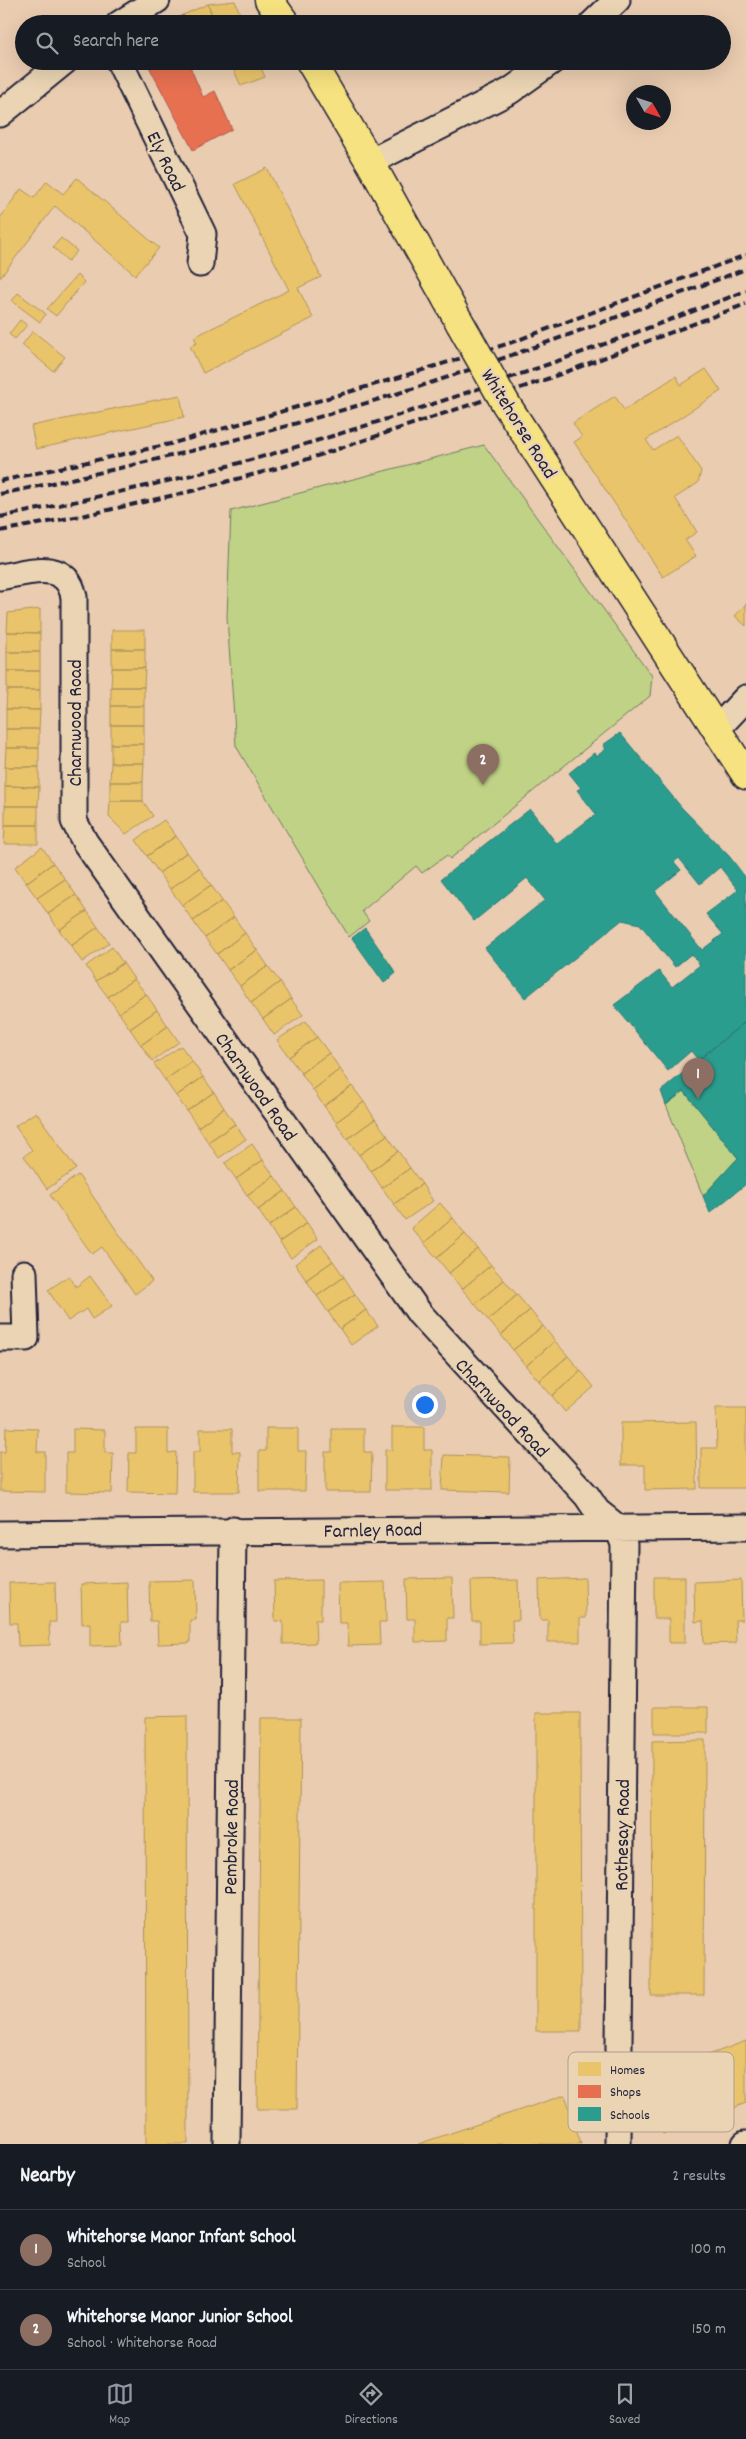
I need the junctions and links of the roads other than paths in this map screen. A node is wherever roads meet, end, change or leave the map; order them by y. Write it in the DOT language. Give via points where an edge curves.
graph roads {
  1 [pos="157,0"];
  2 [pos="269,0"];
  3 [pos="617,0"];
  4 [pos="133,15"];
  5 [pos="280,15"];
  6 [pos="601,15"];
  7 [pos="54,70"];
  8 [pos="123,70"];
  9 [pos="315,70"];
  10 [pos="539,70"];
  11 [pos="0,114"];
  12 [pos="370,162"];
  13 [pos="200,264"];
  14 [pos="0,577"];
  15 [pos="746,698"];
  16 [pos="716,730"];
  17 [pos="746,775"];
  18 [pos="24,1273"];
  19 [pos="0,1338"];
  20 [pos="618,1527"];
  21 [pos="746,1527"];
  22 [pos="233,1530"];
  23 [pos="0,1534"];
  24 [pos="619,2052"];
  25 [pos="227,2144"];
  1 -- 4 [label="street"];
  2 -- 5 [label="main road"];
  3 -- 6 [label="street"];
  7 -- 11 [label="street"];
  8 -- 13 [label="street, Ely Road" via="203,234"];
  9 -- 12 [label="main road, Whitehorse Road"];
  10 -- 12 [label="street" via="510,91"];
  12 -- 16 [label="main road, Whitehorse Road, bridge" via="506,404"];
  14 -- 20 [label="street, Charnwood Road" via="44,569 63,575 72,586 74,821 78,831 420,1314 586,1496 596,1511"];
  15 -- 16 [label="street"];
  16 -- 17 [label="main road, Whitehorse Road"];
  18 -- 19 [label="street" via="26,1338"];
  20 -- 21 [label="street, Farnley Road"];
  20 -- 22 [label="street, Farnley Road"];
  20 -- 24 [label="street, Rothesay Road" via="624,1544"];
  22 -- 23 [label="street, Farnley Road"];
  22 -- 25 [label="street, Pembroke Road"];
}
